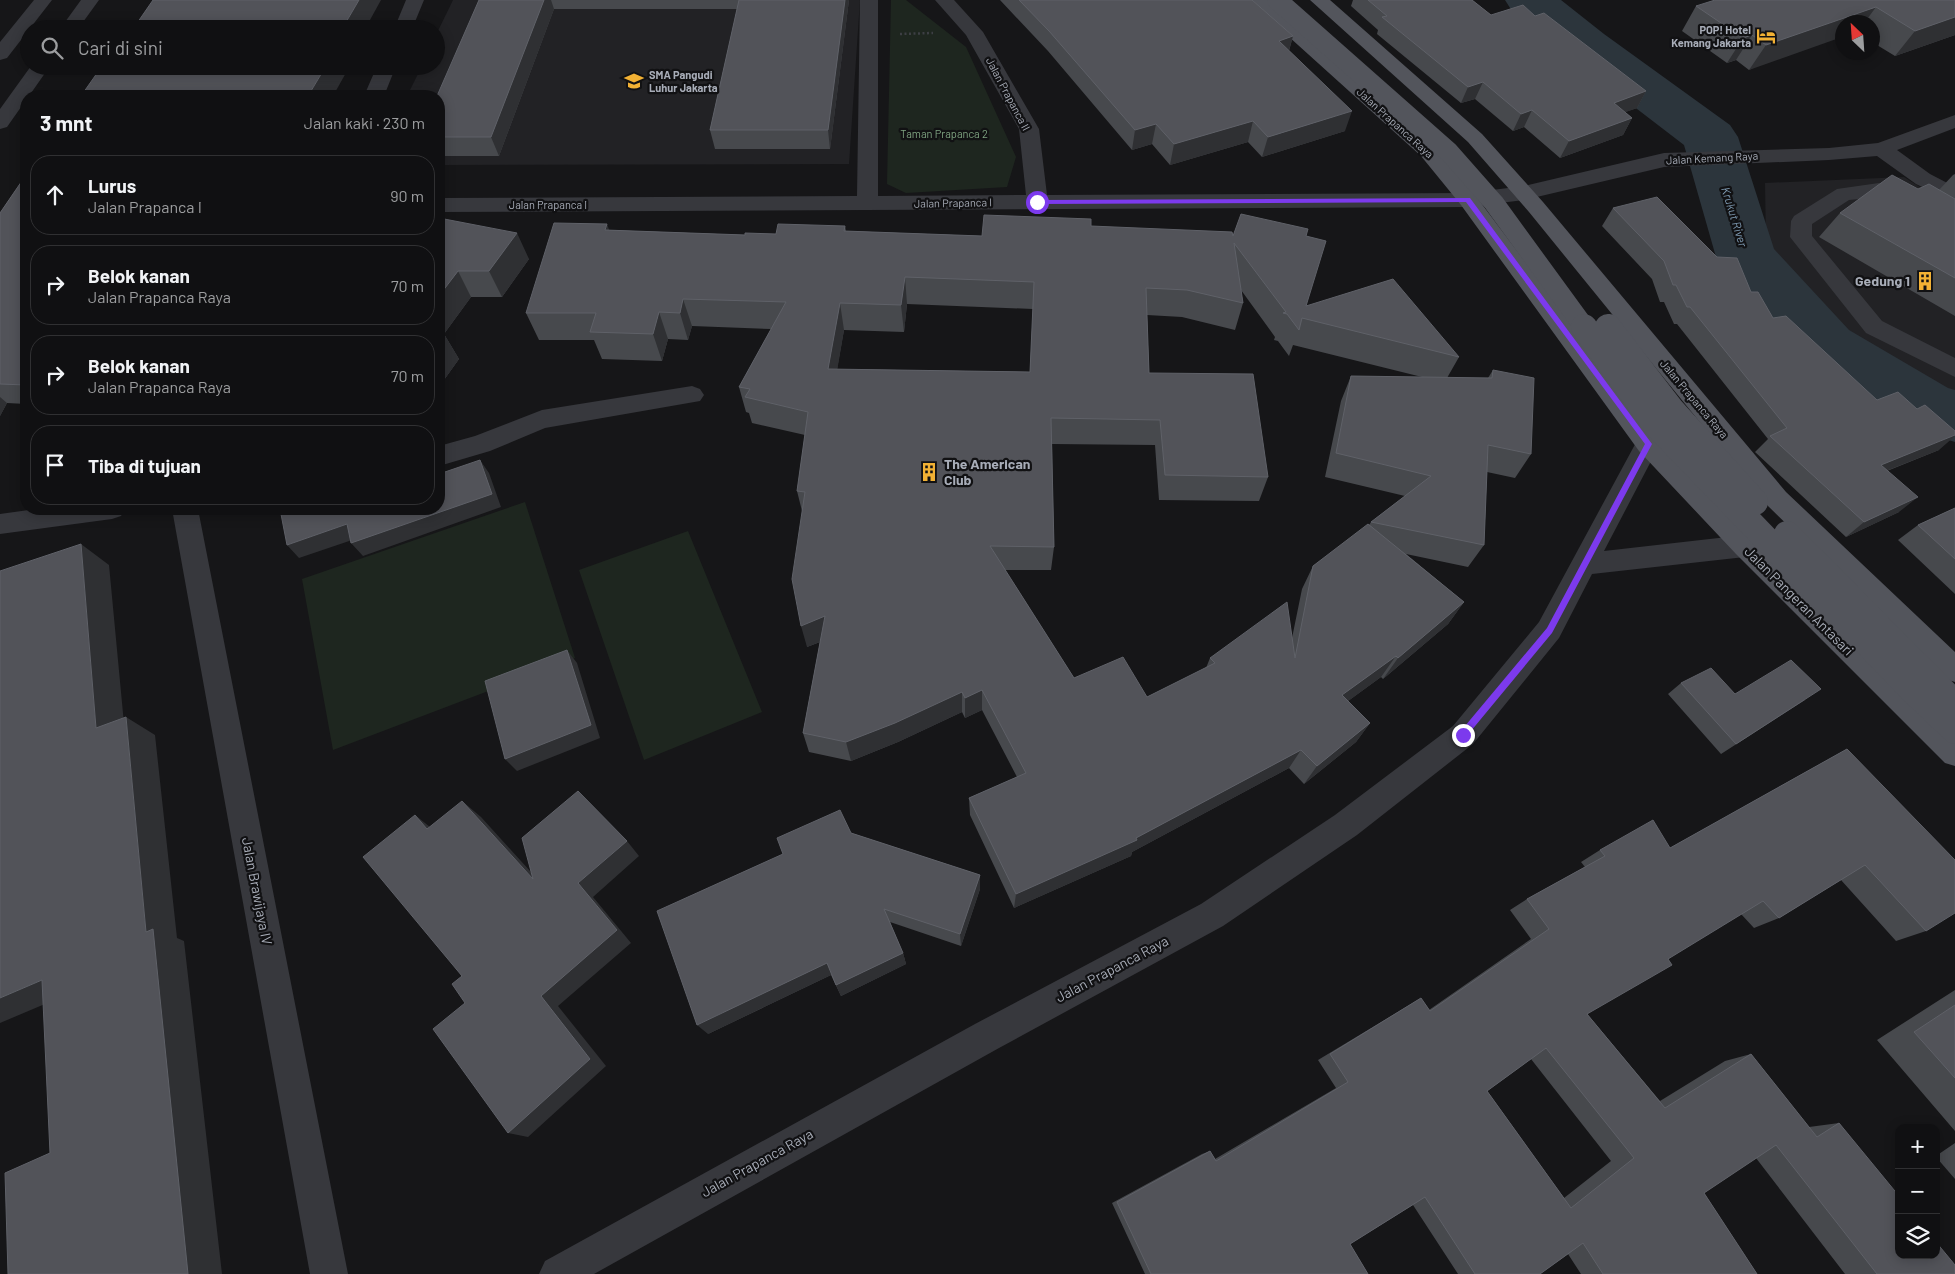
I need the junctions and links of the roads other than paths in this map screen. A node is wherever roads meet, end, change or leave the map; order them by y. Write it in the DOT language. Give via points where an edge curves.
graph roads {
  1 [pos="42,0"];
  2 [pos="90,0"];
  3 [pos="415,0"];
  4 [pos="869,0"];
  5 [pos="944,0"];
  6 [pos="1257,0"];
  7 [pos="1277,0"];
  8 [pos="1297,0"];
  9 [pos="1320,0"];
  10 [pos="26,20"];
  11 [pos="76,20"];
  12 [pos="407,20"];
  13 [pos="20,28"];
  14 [pos="0,54"];
  15 [pos="35,75"];
  16 [pos="383,75"];
  17 [pos="24,90"];
  18 [pos="377,90"];
  19 [pos="20,95"];
  20 [pos="1955,121"];
  21 [pos="0,123"];
  22 [pos="1881,149"];
  23 [pos="1524,193"];
  24 [pos="1950,194"];
  25 [pos="1468,200"];
  26 [pos="1037,202"];
  27 [pos="1915,202"];
  28 [pos="867,204"];
  29 [pos="445,205"];
  30 [pos="1955,225"];
  31 [pos="1955,368"];
  32 [pos="692,395"];
  33 [pos="1648,444"];
  34 [pos="445,454"];
  35 [pos="67,515"];
  36 [pos="186,515"];
  37 [pos="0,524"];
  38 [pos="1744,546"];
  39 [pos="1585,564"];
  40 [pos="1955,670"];
  41 [pos="1955,703"];
  42 [pos="1955,731"];
  43 [pos="1955,754"];
  44 [pos="329,1274"];
  45 [pos="558,1274"];
  1 -- 10 [label="street"];
  2 -- 11 [label="street"];
  3 -- 12 [label="street"];
  4 -- 28 [label="street"];
  5 -- 26 [label="street, Jalan Prapanca II" via="974,32 1029,129"];
  6 -- 25 [label="main road, Jalan Prapanca Raya" via="1428,151"];
  7 -- 42 [label="main road, bridge" via="1449,152 1494,203 1655,424 1883,661"];
  8 -- 41 [label="main road, bridge" via="1483,171 1672,410 1746,493"];
  9 -- 23 [label="main road, Jalan Prapanca Raya" via="1475,138"];
  13 -- 14 [label="street"];
  15 -- 17 [label="street"];
  16 -- 18 [label="street"];
  19 -- 21 [label="street"];
  20 -- 22 [label="street, Jalan Kemang Raya"];
  22 -- 23 [label="street, Jalan Kemang Raya" via="1664,160"];
  22 -- 24 [label="street"];
  23 -- 25 [label="street, Jalan Kemang Raya"];
  23 -- 40 [label="main road, Jalan Prapanca Raya" via="1777,499"];
  24 -- 27 [label="street"];
  25 -- 26 [label="street, Jalan Prapanca I"];
  25 -- 33 [label="main road, Jalan Prapanca Raya"];
  26 -- 28 [label="street, Jalan Prapanca I"];
  27 -- 30 [label="street"];
  27 -- 31 [label="street" via="1879,190 1844,194 1802,221 1801,236 1874,327"];
  28 -- 29 [label="street, Jalan Prapanca I"];
  32 -- 34 [label="street" via="542,418 481,444"];
  33 -- 38 [label="main road, Jalan Pangeran Antasari"];
  33 -- 39 [label="street, Jalan Prapanca Raya"];
  35 -- 37 [label="street"];
  36 -- 44 [label="street, Jalan Brawijaya IV"];
  38 -- 39 [label="street"];
  38 -- 43 [label="main road, Jalan Pangeran Antasari"];
  39 -- 45 [label="street, Jalan Prapanca Raya" via="1549,630 1463,735 1346,825 1212,915"];
}
